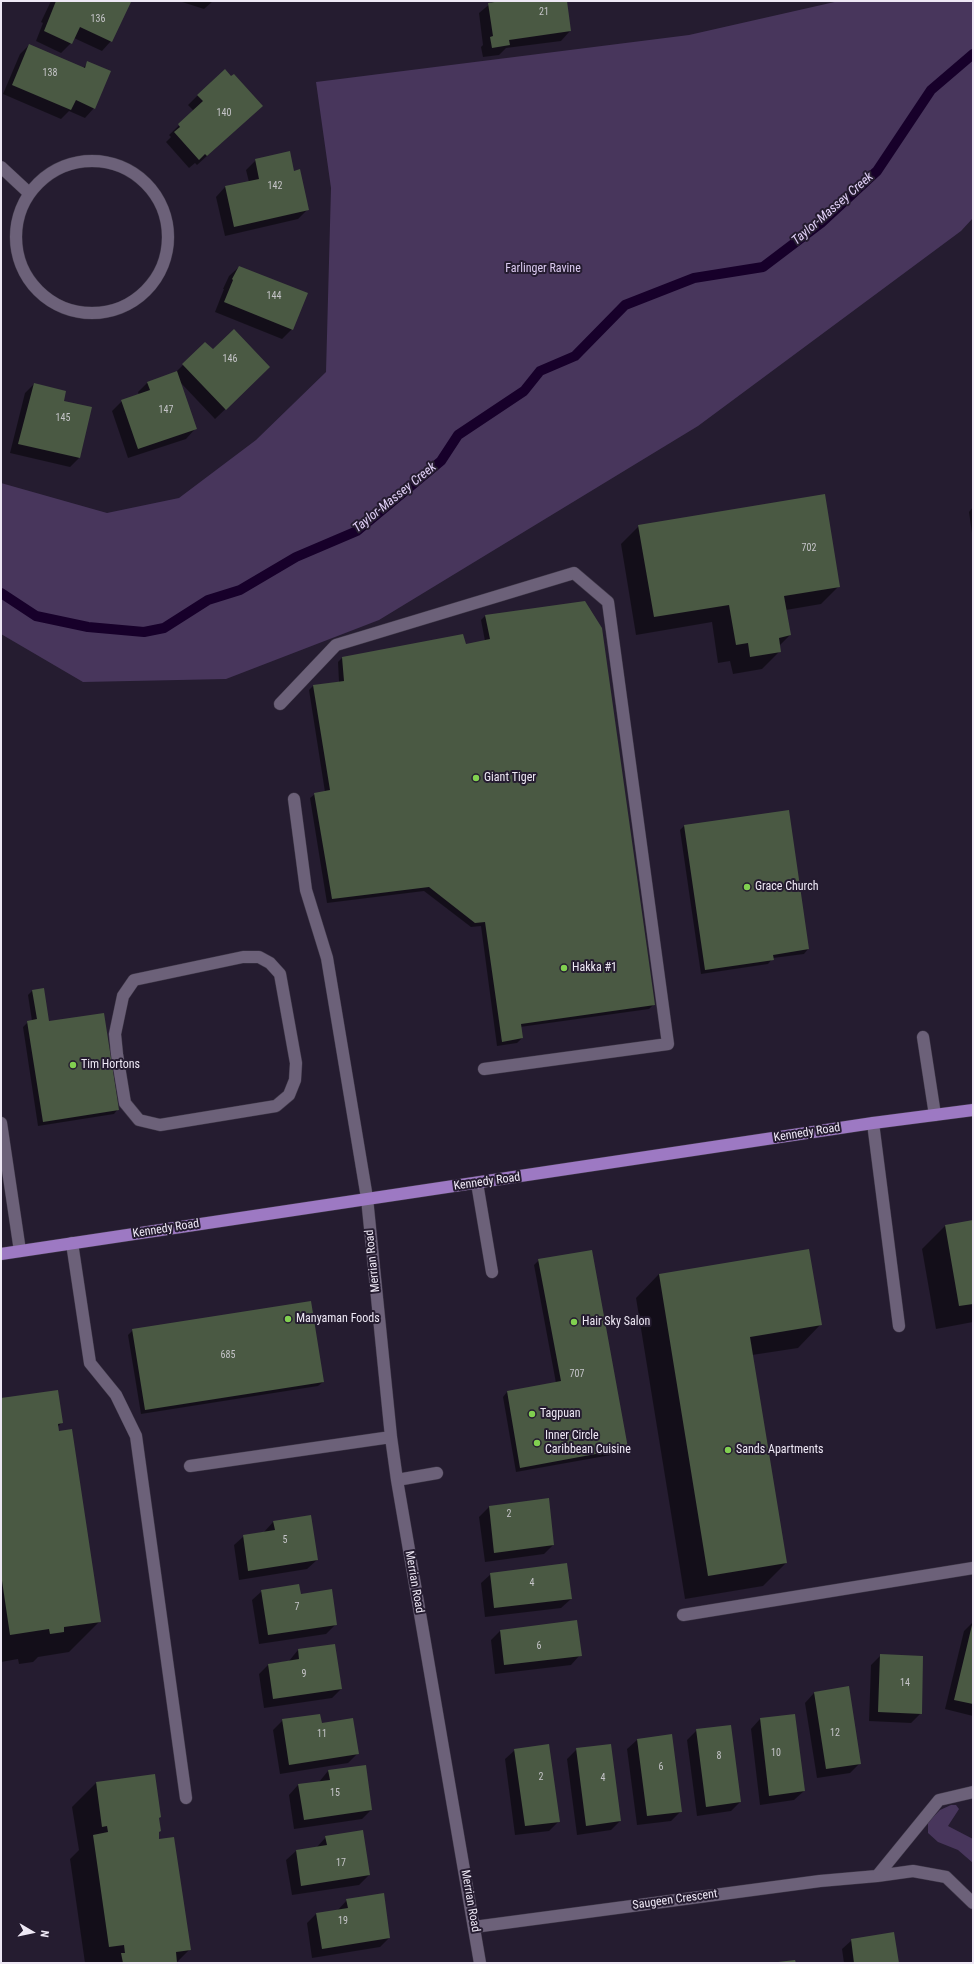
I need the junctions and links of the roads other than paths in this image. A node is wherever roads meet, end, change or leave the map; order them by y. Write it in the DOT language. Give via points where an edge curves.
graph roads {
  1 [pos="1,167"];
  2 [pos="29,193"];
  3 [pos="280,704"];
  4 [pos="294,798"];
  5 [pos="134,980"];
  6 [pos="923,1037"];
  7 [pos="484,1069"];
  8 [pos="973,1110"];
  9 [pos="935,1115"];
  10 [pos="1,1123"];
  11 [pos="873,1123"];
  12 [pos="477,1184"];
  13 [pos="367,1198"];
  14 [pos="72,1243"];
  15 [pos="20,1251"];
  16 [pos="1,1254"];
  17 [pos="492,1272"];
  18 [pos="899,1326"];
  19 [pos="391,1437"];
  20 [pos="190,1466"];
  21 [pos="437,1473"];
  22 [pos="397,1480"];
  23 [pos="973,1568"];
  24 [pos="683,1615"];
  25 [pos="973,1792"];
  26 [pos="186,1798"];
  27 [pos="877,1876"];
  28 [pos="973,1903"];
  29 [pos="474,1928"];
  30 [pos="480,1963"];
  1 -- 2 [label="street"];
  2 -- 2 [label="street" via="18,217 16,243 22,268 36,290 58,306 83,313 109,312 133,302 153,284 165,263 169,239 166,214 155,192 138,175 116,164 92,160 68,164 46,175"];
  3 -- 7 [label="street" via="336,645 574,572 608,602 668,1044"];
  4 -- 13 [label="street, Merrian Road" via="306,890 327,958"];
  5 -- 5 [label="street" via="243,957 259,957 270,963 280,974 296,1063 295,1080 289,1095 276,1106 160,1125 140,1120 125,1103 115,1034 122,996"];
  6 -- 9 [label="street"];
  8 -- 9 [label="main road, Kennedy Road"];
  9 -- 11 [label="main road, Kennedy Road"];
  10 -- 15 [label="street"];
  11 -- 12 [label="main road, Kennedy Road"];
  11 -- 18 [label="street"];
  12 -- 13 [label="main road, Kennedy Road"];
  12 -- 17 [label="street"];
  13 -- 14 [label="main road, Kennedy Road"];
  13 -- 19 [label="street, Merrian Road"];
  14 -- 15 [label="main road, Kennedy Road"];
  14 -- 26 [label="street" via="90,1363 116,1395 136,1436"];
  15 -- 16 [label="main road, Kennedy Road"];
  19 -- 20 [label="street"];
  19 -- 22 [label="street, Merrian Road"];
  21 -- 22 [label="street"];
  22 -- 29 [label="street, Merrian Road"];
  23 -- 24 [label="street"];
  25 -- 27 [label="street" via="940,1800"];
  27 -- 28 [label="street, Saugeen Crescent" via="913,1871 946,1877"];
  27 -- 29 [label="street, Saugeen Crescent" via="820,1881"];
  29 -- 30 [label="street, Merrian Road"];
}
